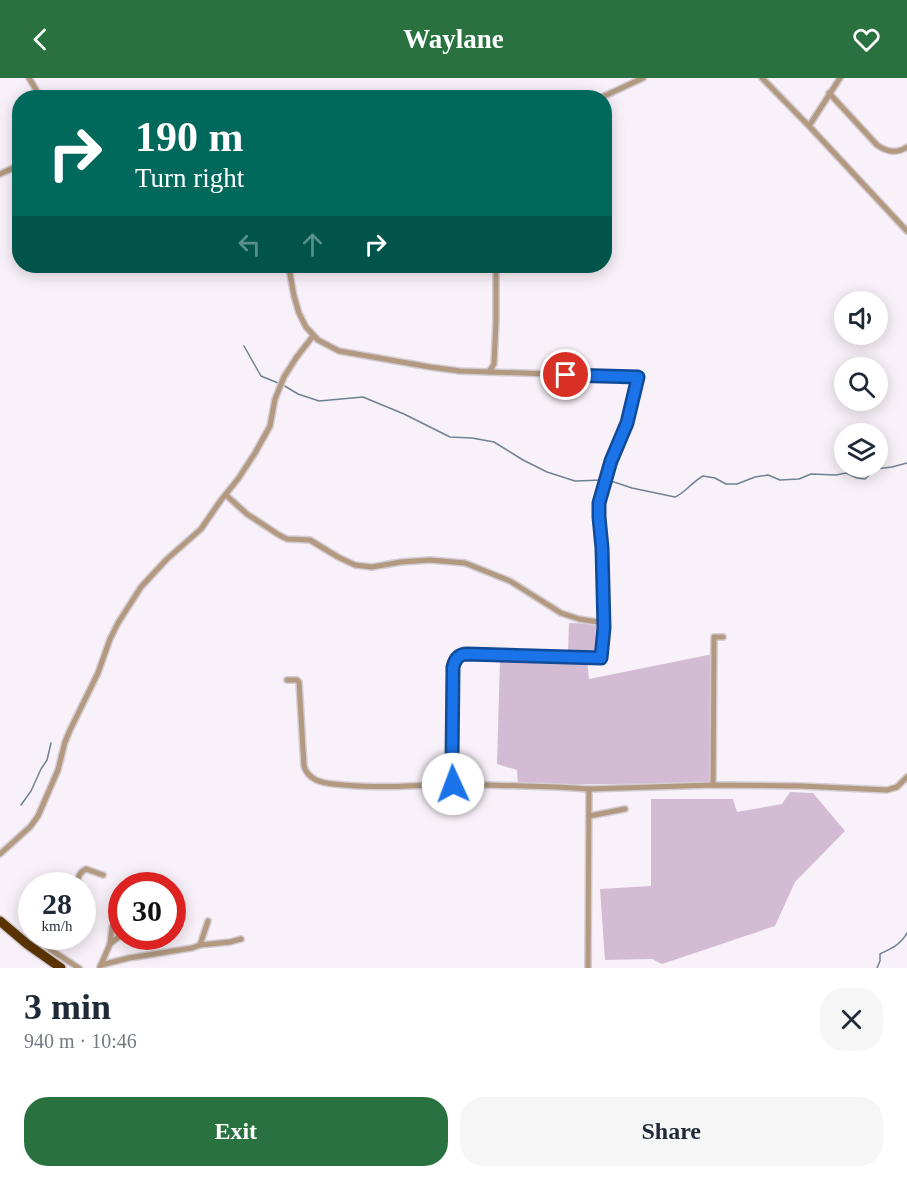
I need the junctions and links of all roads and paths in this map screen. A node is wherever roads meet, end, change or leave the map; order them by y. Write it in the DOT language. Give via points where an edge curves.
graph roads {
  1 [pos="643,78"];
  2 [pos="762,78"];
  3 [pos="840,78"];
  4 [pos="612,92"];
  5 [pos="830,93"];
  6 [pos="809,126"];
  7 [pos="907,147"];
  8 [pos="907,231"];
  9 [pos="290,273"];
  10 [pos="496,273"];
  11 [pos="313,336"];
  12 [pos="489,372"];
  13 [pos="226,495"];
  14 [pos="604,623"];
  15 [pos="723,637"];
  16 [pos="287,680"];
  17 [pos="907,777"];
  18 [pos="453,784"];
  19 [pos="713,785"];
  20 [pos="589,789"];
  21 [pos="625,809"];
  22 [pos="589,816"];
  23 [pos="0,854"];
  24 [pos="96,873"];
  25 [pos="103,875"];
  26 [pos="0,921"];
  27 [pos="208,921"];
  28 [pos="241,939"];
  29 [pos="200,945"];
  30 [pos="108,948"];
  31 [pos="51,950"];
  32 [pos="100,966"];
  33 [pos="61,968"];
  34 [pos="79,968"];
  35 [pos="588,968"];
  1 -- 4 [label="street"];
  2 -- 6 [label="street"];
  3 -- 5 [label="street"];
  5 -- 6 [label="street"];
  5 -- 7 [label="street" via="877,145 889,152"];
  6 -- 8 [label="street"];
  9 -- 11 [label="street" via="299,313"];
  10 -- 12 [label="street" via="494,355"];
  11 -- 12 [label="street" via="339,351 440,369"];
  11 -- 13 [label="street" via="279,389 266,435"];
  12 -- 14 [label="street" via="638,377 627,423 599,503"];
  13 -- 14 [label="street" via="279,535 310,540 355,565 372,567 430,560 465,563 510,581 561,614"];
  13 -- 23 [label="street" via="201,529 167,559 130,602 70,730 38,816"];
  14 -- 18 [label="street" via="601,658 467,654 458,657 453,667"];
  15 -- 19 [label="street" via="714,637"];
  16 -- 18 [label="street" via="299,682 304,766 313,779 361,786"];
  17 -- 19 [label="street" via="887,790"];
  18 -- 20 [label="street"];
  19 -- 20 [label="street"];
  20 -- 22 [label="street"];
  21 -- 22 [label="street"];
  22 -- 35 [label="street"];
  24 -- 25 [label="street"];
  26 -- 33 [label="highway"];
  27 -- 29 [label="street"];
  28 -- 29 [label="street"];
  29 -- 32 [label="street"];
  30 -- 32 [label="street"];
  31 -- 34 [label="street"];
}
